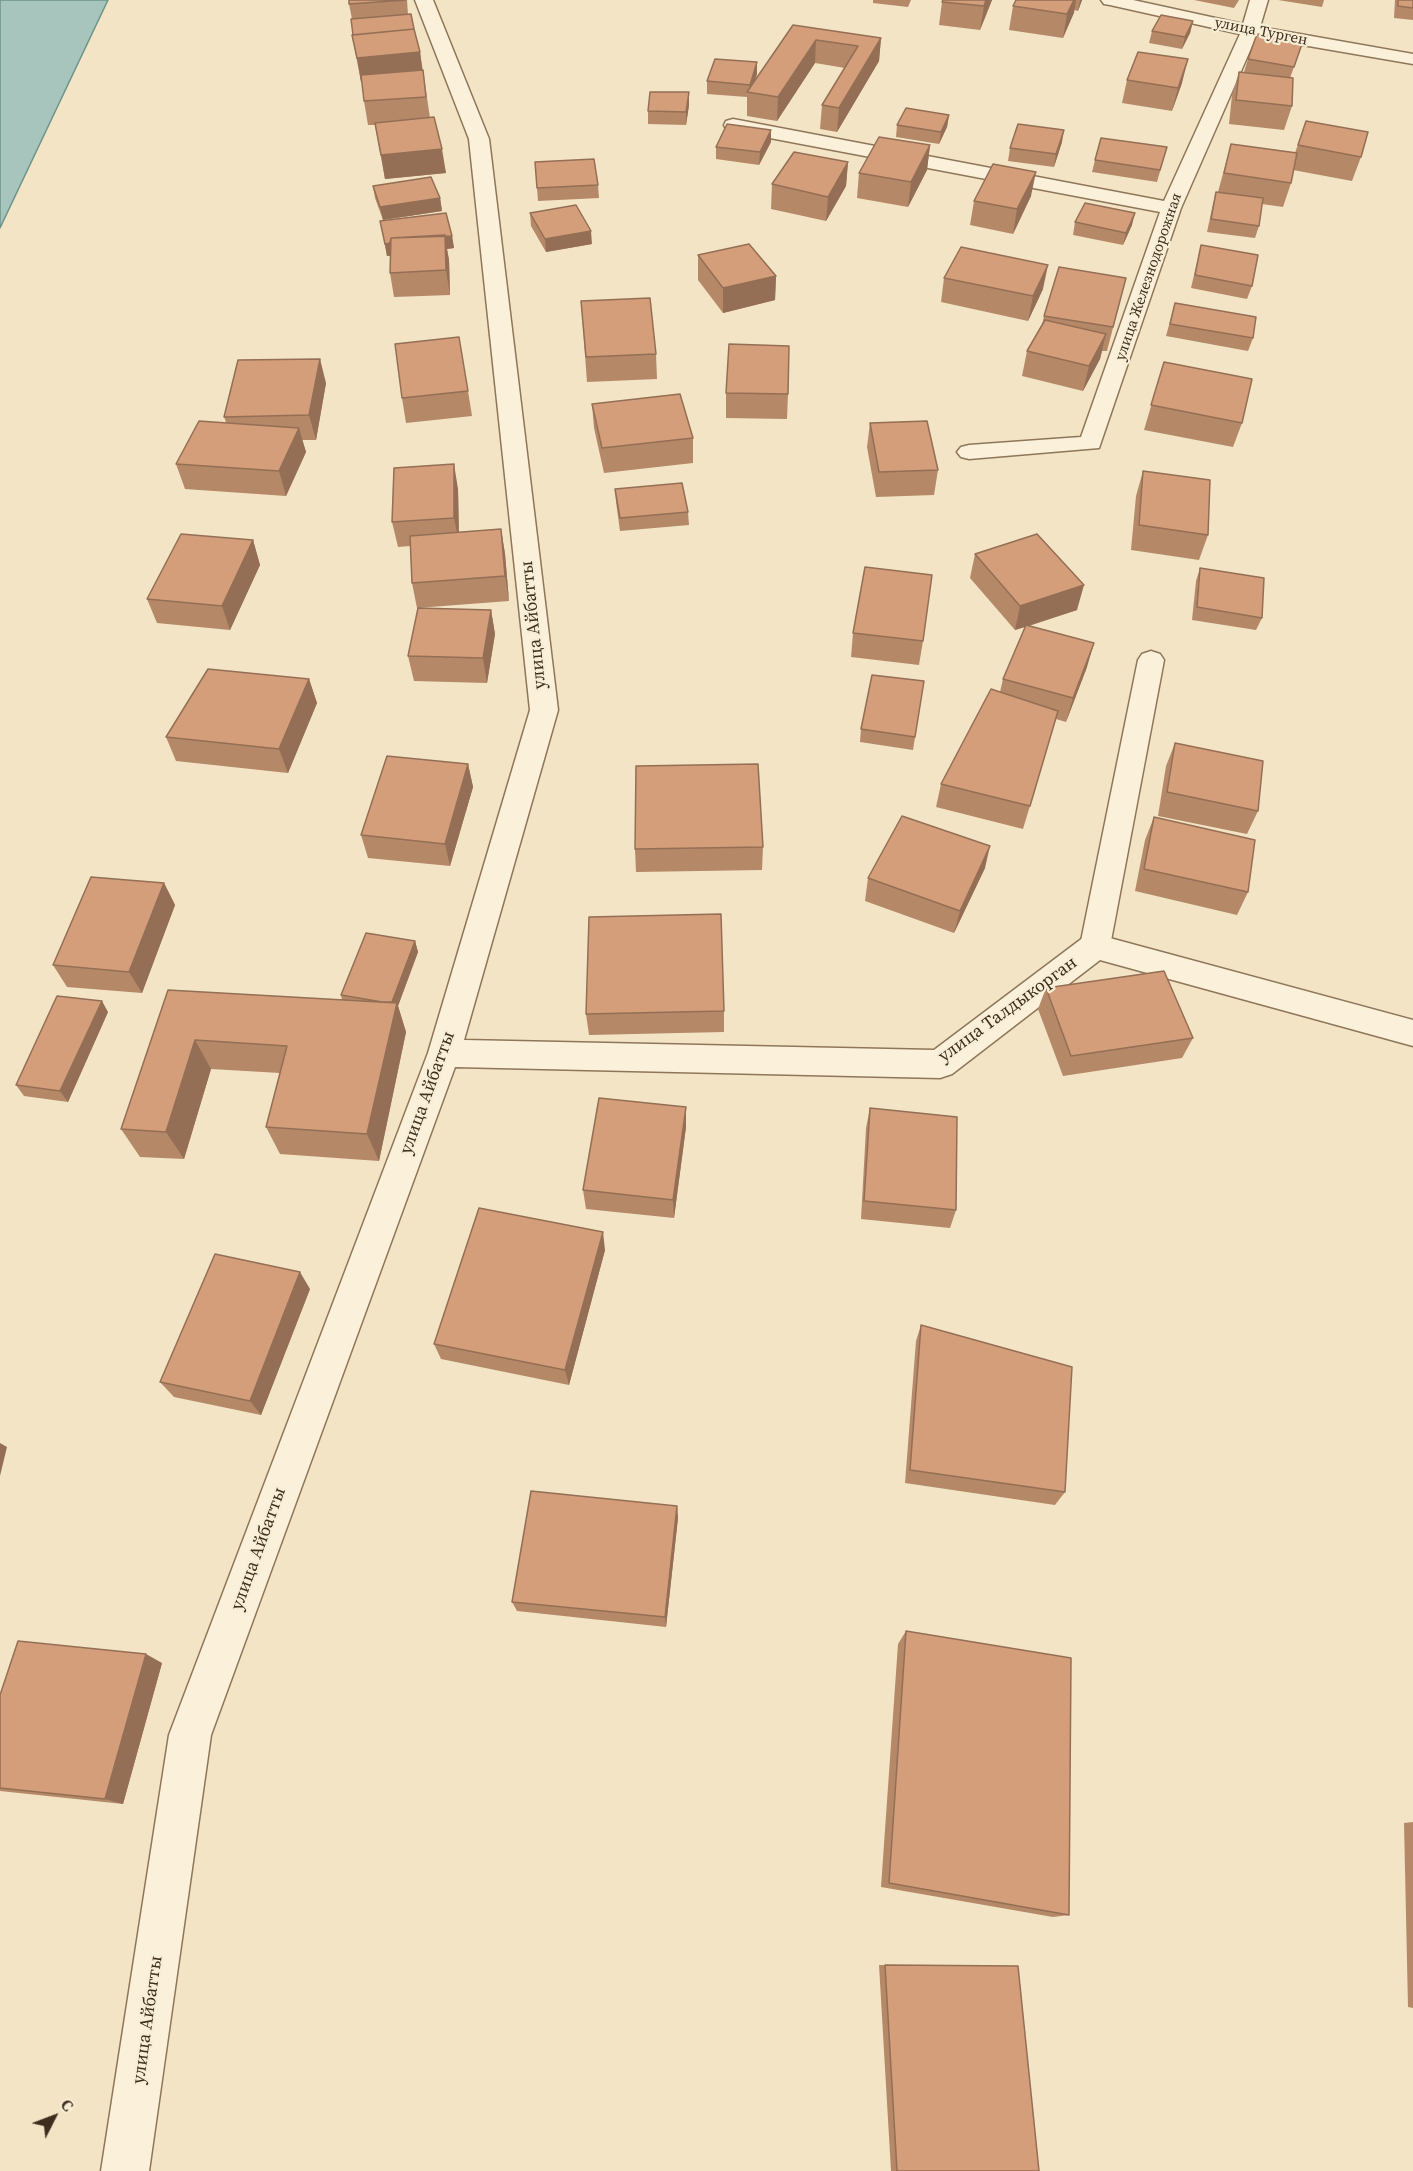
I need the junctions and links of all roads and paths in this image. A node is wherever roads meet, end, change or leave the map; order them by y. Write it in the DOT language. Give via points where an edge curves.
graph roads {
  1 [pos="424,0"];
  2 [pos="1110,0"];
  3 [pos="1259,0"];
  4 [pos="1250,31"];
  5 [pos="1413,59"];
  6 [pos="733,125"];
  7 [pos="1171,208"];
  8 [pos="969,452"];
  9 [pos="1150,660"];
  10 [pos="1095,946"];
  11 [pos="1413,1033"];
  12 [pos="444,1053"];
  13 [pos="125,2171"];
  1 -- 12 [label="street, улица Айбатты" via="479,139 544,710"];
  2 -- 4 [label="street, улица Турген"];
  3 -- 4 [label="street, улица Железнодорожная"];
  4 -- 5 [label="street, улица Турген"];
  4 -- 7 [label="street, улица Железнодорожная"];
  6 -- 7 [label="street"];
  7 -- 8 [label="street, улица Железнодорожная" via="1091,443"];
  9 -- 10 [label="street"];
  10 -- 11 [label="street, улица Талдыкорган"];
  10 -- 12 [label="street, улица Талдыкорган" via="940,1065"];
  12 -- 13 [label="street, улица Айбатты" via="190,1735"];
}
